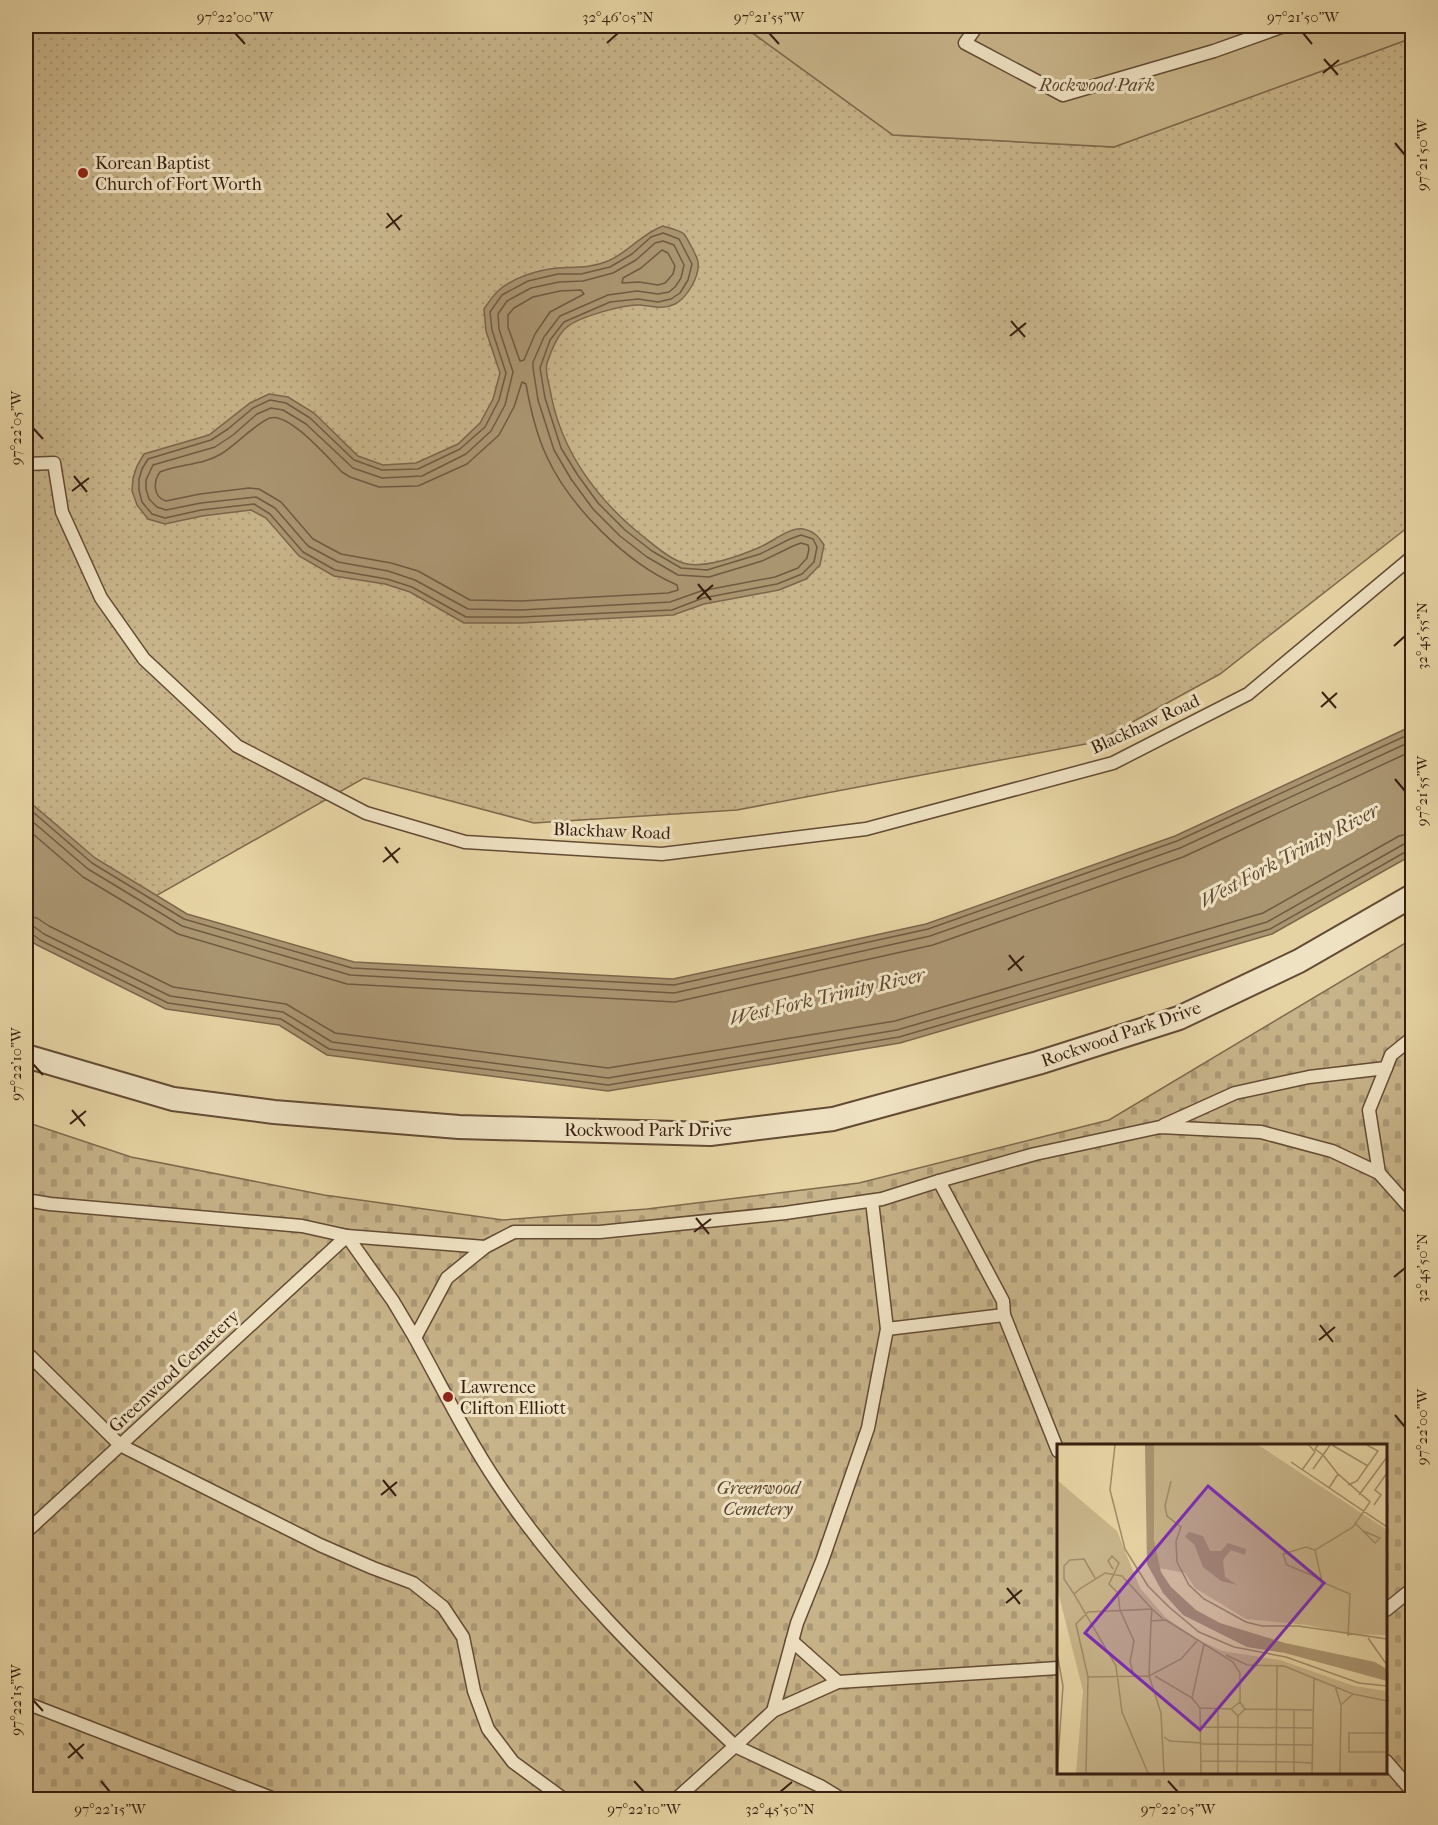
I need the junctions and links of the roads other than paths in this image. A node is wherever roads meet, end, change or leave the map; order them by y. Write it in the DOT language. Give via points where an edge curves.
graph roads {
  1 [pos="977,26"];
  2 [pos="1284,26"];
  3 [pos="26,464"];
  4 [pos="1413,557"];
  5 [pos="1413,896"];
  6 [pos="1413,1038"];
  7 [pos="26,1056"];
  8 [pos="1386,1068"];
  9 [pos="1160,1127"];
  10 [pos="1379,1173"];
  11 [pos="939,1181"];
  12 [pos="26,1200"];
  13 [pos="872,1201"];
  14 [pos="1413,1210"];
  15 [pos="347,1236"];
  16 [pos="485,1247"];
  17 [pos="1005,1315"];
  18 [pos="887,1329"];
  19 [pos="415,1338"];
  20 [pos="26,1352"];
  21 [pos="1057,1445"];
  22 [pos="120,1446"];
  23 [pos="26,1532"];
  24 [pos="1413,1589"];
  25 [pos="1387,1609"];
  26 [pos="792,1641"];
  27 [pos="1057,1668"];
  28 [pos="838,1682"];
  29 [pos="26,1703"];
  30 [pos="773,1711"];
  31 [pos="735,1746"];
  32 [pos="1387,1762"];
  33 [pos="1413,1791"];
  34 [pos="277,1800"];
  35 [pos="565,1800"];
  36 [pos="675,1800"];
  37 [pos="843,1800"];
  1 -- 2 [label="lane" via="965,43 1063,95 1215,51"];
  3 -- 4 [label="lane, Blackhaw Road" via="54,463 62,512 101,598 144,659 237,746 366,813 465,842 662,854 855,831 1113,763 1248,694"];
  5 -- 7 [label="street, Rockwood Park Drive" via="1299,961 1179,1018 1038,1063 833,1119 710,1134 459,1127 274,1112 173,1099"];
  6 -- 8 [label="lane" via="1391,1055"];
  8 -- 9 [label="lane" via="1309,1077 1235,1093"];
  8 -- 10 [label="lane" via="1368,1110"];
  9 -- 10 [label="lane" via="1261,1132 1332,1151"];
  9 -- 11 [label="lane" via="1035,1154"];
  10 -- 14 [label="lane"];
  11 -- 13 [label="lane"];
  11 -- 17 [label="lane" via="1002,1301"];
  12 -- 15 [label="lane" via="302,1226"];
  13 -- 16 [label="lane" via="600,1232 514,1232"];
  13 -- 18 [label="lane"];
  15 -- 16 [label="lane"];
  15 -- 19 [label="lane"];
  15 -- 22 [label="lane, Greenwood Cemetery"];
  16 -- 19 [label="lane" via="447,1278"];
  17 -- 18 [label="lane"];
  17 -- 21 [label="lane"];
  18 -- 26 [label="lane" via="868,1428"];
  19 -- 31 [label="lane" via="498,1485 538,1539 651,1667"];
  20 -- 22 [label="lane"];
  22 -- 23 [label="lane, Greenwood Cemetery"];
  22 -- 35 [label="lane" via="320,1545 413,1583 443,1607 463,1637 474,1691 488,1729 513,1762"];
  24 -- 25 [label="lane"];
  26 -- 28 [label="lane"];
  26 -- 30 [label="lane"];
  27 -- 28 [label="lane"];
  28 -- 30 [label="lane"];
  29 -- 34 [label="lane"];
  30 -- 31 [label="lane"];
  31 -- 36 [label="lane"];
  31 -- 37 [label="lane"];
  32 -- 33 [label="lane"];
}
